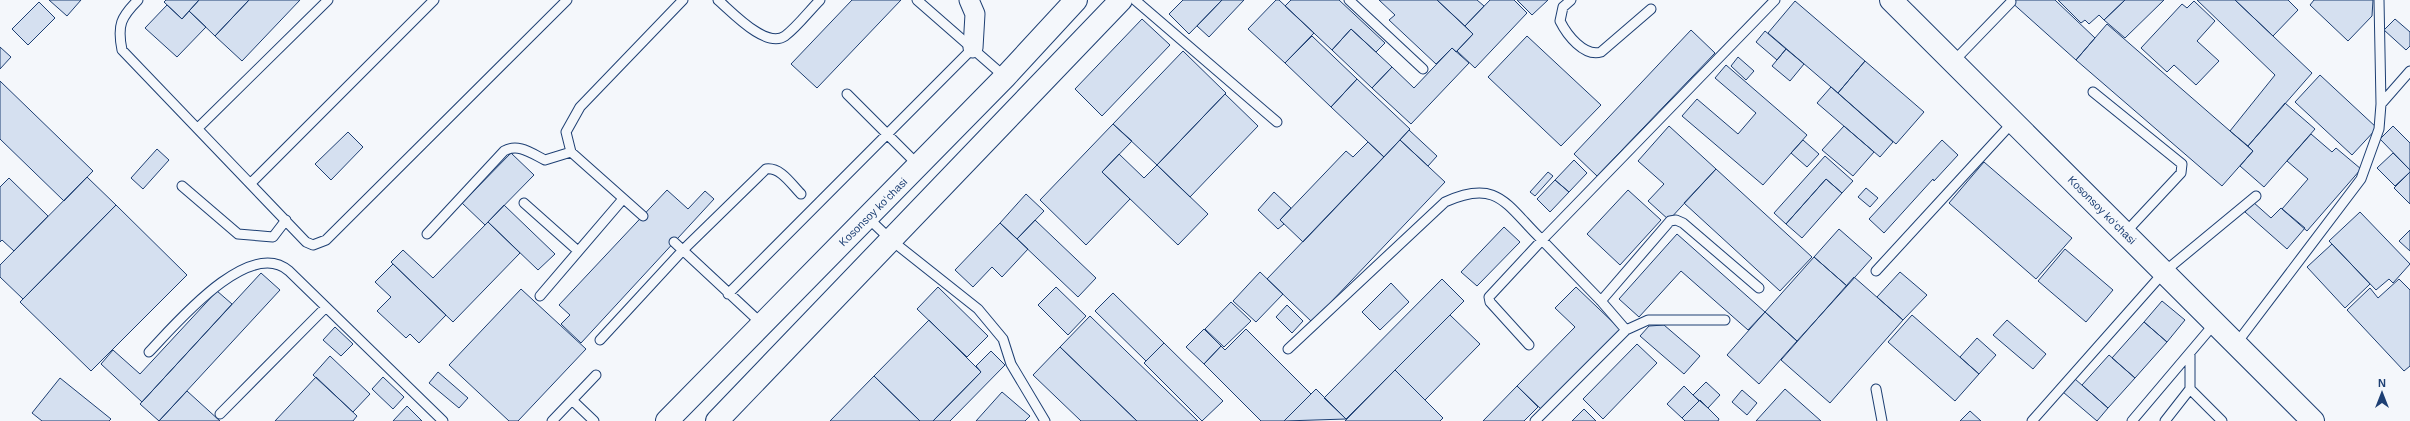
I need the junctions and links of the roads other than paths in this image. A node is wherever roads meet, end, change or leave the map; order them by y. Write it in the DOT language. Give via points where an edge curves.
graph roads {
  1 [pos="138,0"];
  2 [pos="328,0"];
  3 [pos="434,0"];
  4 [pos="567,0"];
  5 [pos="684,0"];
  6 [pos="718,0"];
  7 [pos="820,0"];
  8 [pos="917,0"];
  9 [pos="969,0"];
  10 [pos="1076,0"];
  11 [pos="1121,0"];
  12 [pos="1136,0"];
  13 [pos="1349,0"];
  14 [pos="1571,0"];
  15 [pos="1776,0"];
  16 [pos="1891,0"];
  17 [pos="2379,0"];
  18 [pos="2011,2"];
  19 [pos="1651,9"];
  20 [pos="974,48"];
  21 [pos="1953,62"];
  22 [pos="1423,69"];
  23 [pos="2410,71"];
  24 [pos="1005,77"];
  25 [pos="2094,92"];
  26 [pos="847,94"];
  27 [pos="2381,104"];
  28 [pos="1277,122"];
  29 [pos="2013,122"];
  30 [pos="198,128"];
  31 [pos="887,134"];
  32 [pos="571,152"];
  33 [pos="919,165"];
  34 [pos="251,183"];
  35 [pos="182,186"];
  36 [pos="801,194"];
  37 [pos="2256,196"];
  38 [pos="623,199"];
  39 [pos="524,203"];
  40 [pos="643,216"];
  41 [pos="867,217"];
  42 [pos="286,220"];
  43 [pos="2124,233"];
  44 [pos="426,234"];
  45 [pos="891,240"];
  46 [pos="1542,240"];
  47 [pos="674,242"];
  48 [pos="683,250"];
  49 [pos="578,251"];
  50 [pos="1876,271"];
  51 [pos="2164,272"];
  52 [pos="1759,288"];
  53 [pos="728,294"];
  54 [pos="540,296"];
  55 [pos="1601,300"];
  56 [pos="326,307"];
  57 [pos="1725,320"];
  58 [pos="762,324"];
  59 [pos="2215,324"];
  60 [pos="1626,330"];
  61 [pos="600,340"];
  62 [pos="2236,344"];
  63 [pos="1529,345"];
  64 [pos="1288,349"];
  65 [pos="149,352"];
  66 [pos="2190,353"];
  67 [pos="596,375"];
  68 [pos="1876,389"];
  69 [pos="2190,389"];
  70 [pos="572,400"];
  71 [pos="220,414"];
  72 [pos="443,421"];
  73 [pos="552,421"];
  74 [pos="594,421"];
  75 [pos="667,421"];
  76 [pos="717,421"];
  77 [pos="1045,421"];
  78 [pos="1535,421"];
  79 [pos="1882,421"];
  80 [pos="2032,421"];
  81 [pos="2132,421"];
  82 [pos="2165,421"];
  83 [pos="2222,421"];
  84 [pos="2313,421"];
  1 -- 30 [label="lane" via="123,15 120,37 122,50"];
  2 -- 30 [label="lane"];
  3 -- 34 [label="lane"];
  4 -- 42 [label="lane" via="326,240 310,244"];
  5 -- 32 [label="lane" via="580,107 566,132"];
  6 -- 7 [label="lane" via="758,34 771,39 784,37"];
  8 -- 20 [label="lane"];
  9 -- 20 [label="street" via="975,14"];
  10 -- 24 [label="street, Kosonsoy koʻchasi"];
  11 -- 45 [label="street"];
  12 -- 28 [label="lane"];
  13 -- 22 [label="lane"];
  14 -- 19 [label="lane" via="1563,7 1560,21 1585,51 1591,53 1600,52"];
  15 -- 46 [label="lane"];
  16 -- 21 [label="street, Kosonsoy koʻchasi"];
  17 -- 27 [label="lane"];
  18 -- 21 [label="lane"];
  20 -- 24 [label="lane"];
  20 -- 31 [label="lane"];
  21 -- 29 [label="street, Kosonsoy koʻchasi"];
  23 -- 27 [label="lane"];
  24 -- 33 [label="street, Kosonsoy koʻchasi"];
  25 -- 43 [label="lane" via="2182,164 2181,173"];
  26 -- 31 [label="lane"];
  27 -- 62 [label="lane" via="2380,129 2361,179"];
  29 -- 43 [label="street, Kosonsoy koʻchasi"];
  29 -- 50 [label="lane"];
  30 -- 34 [label="lane"];
  31 -- 33 [label="lane"];
  31 -- 53 [label="lane"];
  32 -- 38 [label="lane"];
  32 -- 44 [label="lane" via="544,160 527,150 510,148 504,151"];
  33 -- 41 [label="street, Kosonsoy koʻchasi"];
  34 -- 42 [label="lane"];
  35 -- 42 [label="lane" via="238,234 273,236"];
  36 -- 48 [label="lane" via="779,171 773,168 766,169"];
  37 -- 51 [label="lane"];
  38 -- 40 [label="lane"];
  38 -- 49 [label="lane"];
  39 -- 49 [label="lane"];
  41 -- 45 [label="lane"];
  41 -- 58 [label="street, Kosonsoy koʻchasi"];
  43 -- 51 [label="street, Kosonsoy koʻchasi"];
  45 -- 76 [label="street"];
  45 -- 77 [label="lane" via="978,309 1003,339 1011,364"];
  46 -- 55 [label="lane"];
  46 -- 63 [label="lane" via="1489,297 1490,302"];
  46 -- 64 [label="lane" via="1498,196 1483,191 1466,193 1445,202"];
  47 -- 48 [label="lane"];
  48 -- 53 [label="lane"];
  48 -- 61 [label="lane"];
  49 -- 54 [label="lane"];
  51 -- 59 [label="street, Kosonsoy koʻchasi"];
  51 -- 80 [label="lane"];
  52 -- 55 [label="lane" via="1684,223 1676,220 1670,221"];
  53 -- 58 [label="lane"];
  55 -- 60 [label="lane"];
  56 -- 65 [label="lane" via="282,265 258,264 208,291"];
  56 -- 71 [label="lane"];
  56 -- 72 [label="lane"];
  57 -- 60 [label="lane" via="1648,320"];
  58 -- 75 [label="street, Kosonsoy koʻchasi"];
  59 -- 62 [label="street, Kosonsoy koʻchasi"];
  59 -- 66 [label="lane"];
  60 -- 78 [label="lane"];
  62 -- 84 [label="street, Kosonsoy koʻchasi"];
  66 -- 69 [label="lane"];
  66 -- 81 [label="lane"];
  67 -- 70 [label="lane"];
  68 -- 79 [label="lane"];
  69 -- 82 [label="lane"];
  69 -- 83 [label="lane"];
  70 -- 73 [label="lane"];
  70 -- 74 [label="lane"];
}
